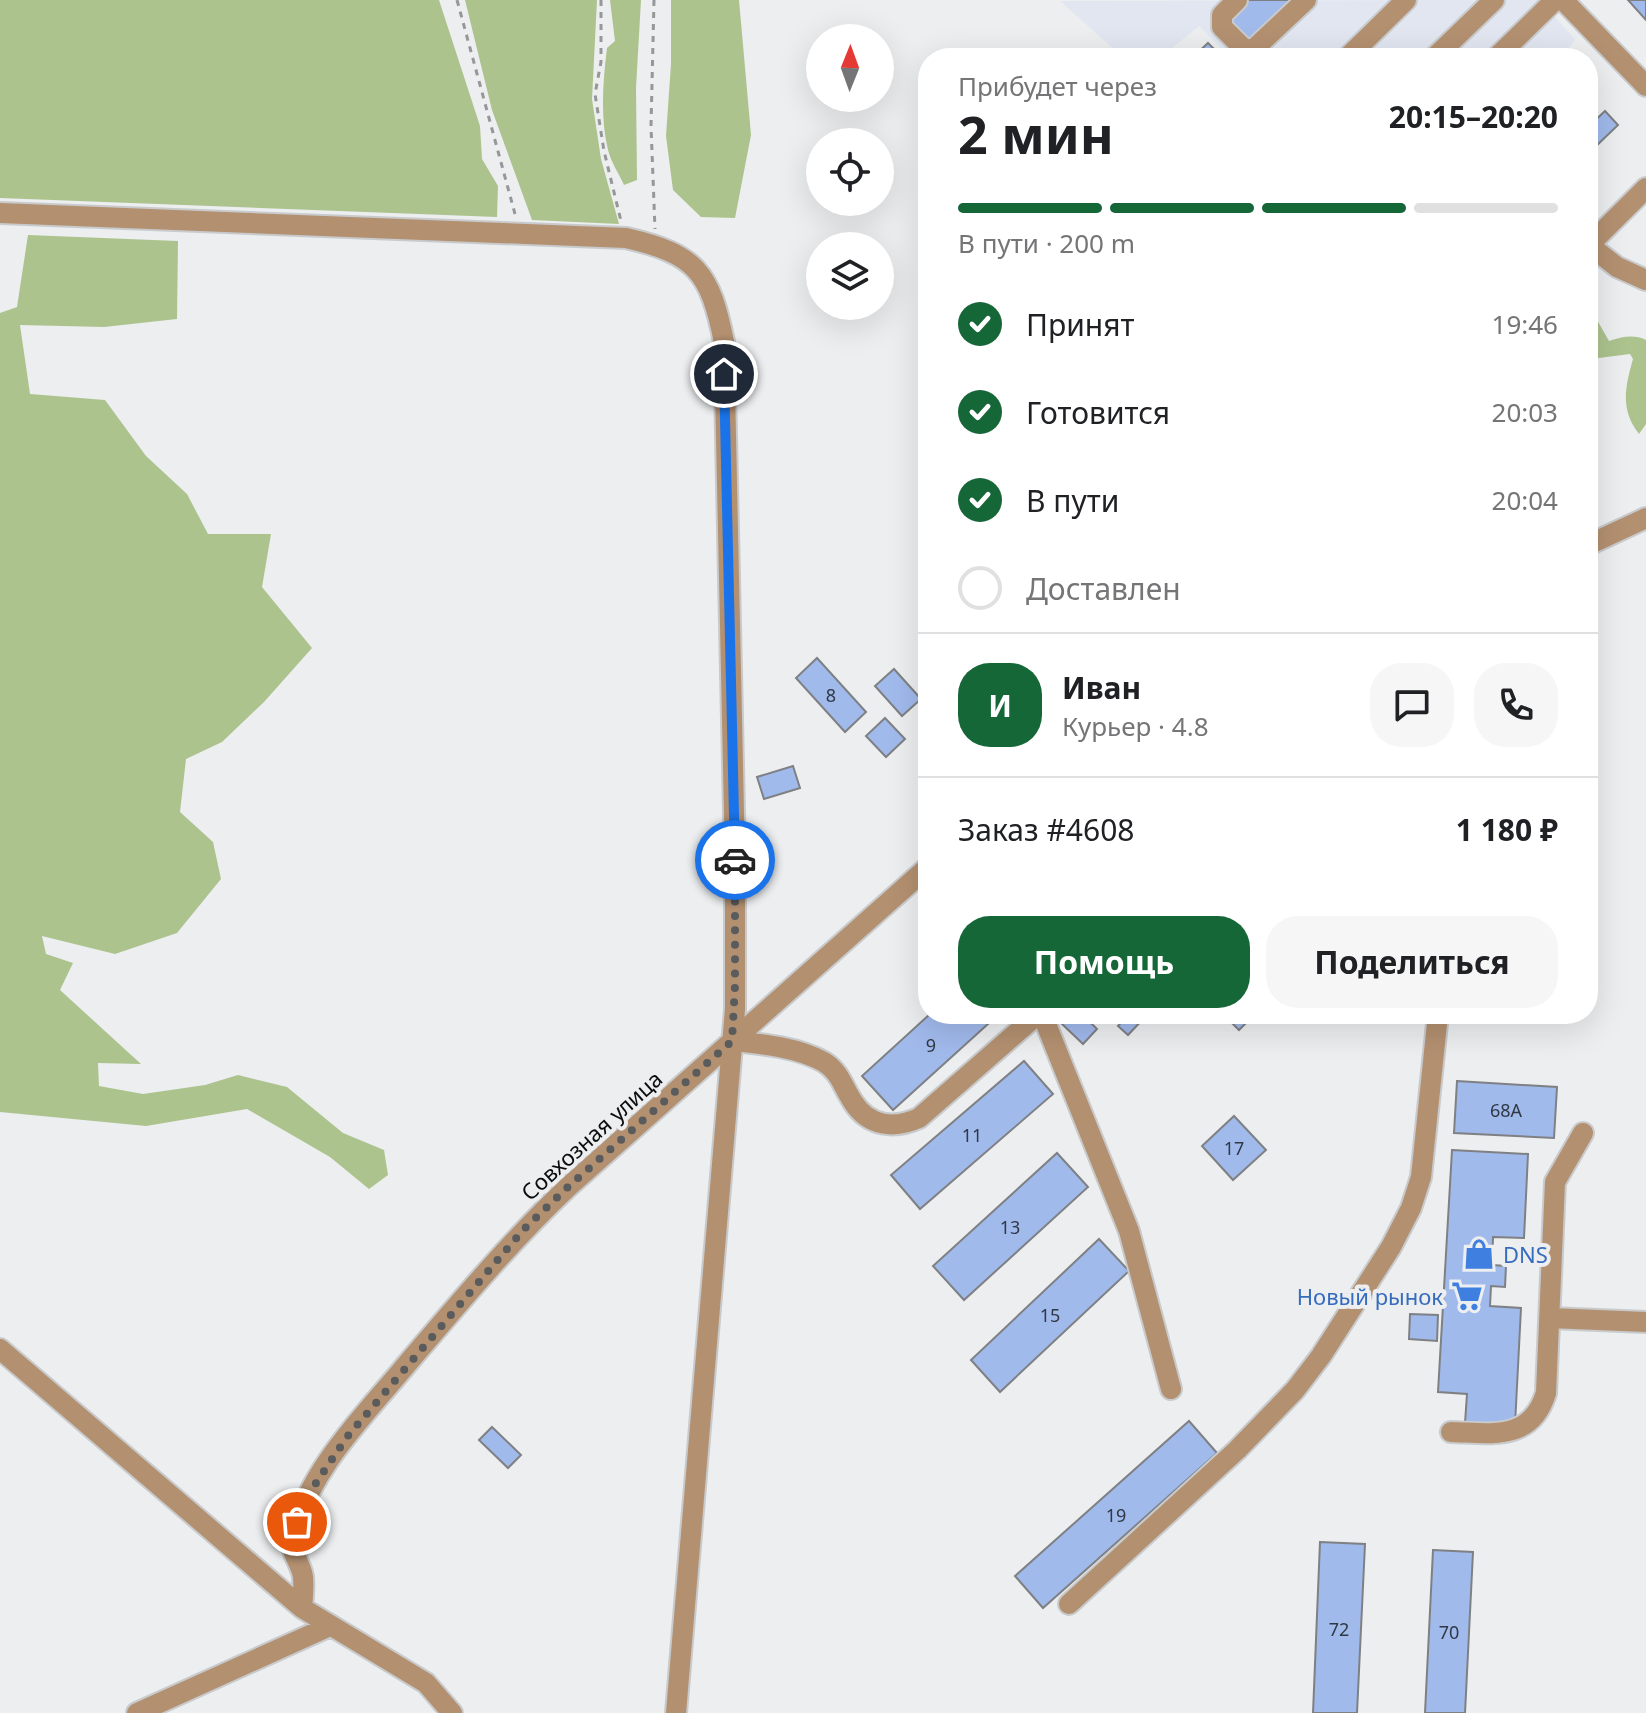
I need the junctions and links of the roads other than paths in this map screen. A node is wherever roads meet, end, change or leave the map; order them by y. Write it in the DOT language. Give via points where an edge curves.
graph roads {
  1 [pos="1237,0"];
  2 [pos="1306,0"];
  3 [pos="1406,0"];
  4 [pos="1494,0"];
  5 [pos="1555,0"];
  6 [pos="1563,0"];
  7 [pos="1243,48"];
  8 [pos="1255,48"];
  9 [pos="1357,48"];
  10 [pos="1444,48"];
  11 [pos="1506,48"];
  12 [pos="1646,86"];
  13 [pos="1646,188"];
  14 [pos="0,213"];
  15 [pos="1598,236"];
  16 [pos="1598,253"];
  17 [pos="1646,280"];
  18 [pos="1646,518"];
  19 [pos="1598,540"];
  20 [pos="918,876"];
  21 [pos="1028,1024"];
  22 [pos="1044,1024"];
  23 [pos="1437,1024"];
  24 [pos="732,1041"];
  25 [pos="1583,1133"];
  26 [pos="1550,1318"];
  27 [pos="1646,1322"];
  28 [pos="0,1349"];
  29 [pos="1171,1389"];
  30 [pos="1451,1432"];
  31 [pos="1069,1604"];
  32 [pos="302,1608"];
  33 [pos="330,1626"];
  34 [pos="137,1713"];
  35 [pos="452,1713"];
  36 [pos="676,1713"];
  1 -- 7 [label="street" via="1222,15 1222,27"];
  2 -- 8 [label="street"];
  3 -- 9 [label="street"];
  4 -- 10 [label="street"];
  5 -- 11 [label="street"];
  6 -- 12 [label="street"];
  13 -- 15 [label="street"];
  14 -- 24 [label="street" via="626,238 685,258 706,280 724,342 736,921"];
  16 -- 17 [label="street"];
  18 -- 19 [label="street"];
  20 -- 24 [label="street, Совхозная улица"];
  21 -- 24 [label="street" via="919,1118 896,1126 865,1116 840,1077 822,1061 761,1043"];
  22 -- 29 [label="street" via="1129,1231"];
  23 -- 31 [label="street" via="1421,1177 1391,1247 1295,1390"];
  24 -- 32 [label="street, Совхозная улица" via="524,1229 347,1437 312,1489 292,1539 302,1572"];
  24 -- 36 [label="street"];
  25 -- 26 [label="street" via="1555,1182"];
  26 -- 27 [label="street"];
  26 -- 30 [label="street" via="1546,1393 1538,1409 1517,1431"];
  28 -- 32 [label="street"];
  32 -- 33 [label="street"];
  33 -- 34 [label="street"];
  33 -- 35 [label="street" via="426,1683"];
}
